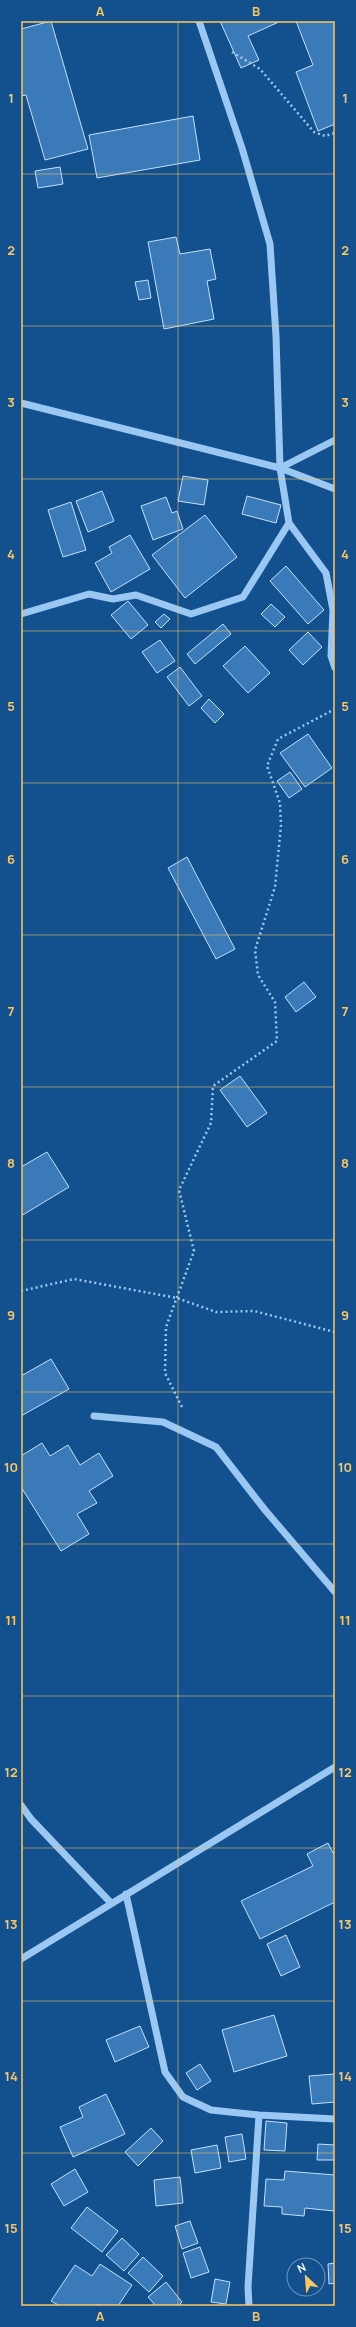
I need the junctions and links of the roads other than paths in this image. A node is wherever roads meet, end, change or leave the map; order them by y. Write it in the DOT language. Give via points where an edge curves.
graph roads {
  1 [pos="199,21"];
  2 [pos="21,403"];
  3 [pos="335,440"];
  4 [pos="280,468"];
  5 [pos="335,489"];
  6 [pos="289,523"];
  7 [pos="21,614"];
  8 [pos="335,668"];
  9 [pos="94,1416"];
  10 [pos="335,1592"];
  11 [pos="335,1767"];
  12 [pos="21,1805"];
  13 [pos="126,1894"];
  14 [pos="111,1903"];
  15 [pos="21,1958"];
  16 [pos="259,2115"];
  17 [pos="335,2119"];
  18 [pos="249,2306"];
  1 -- 4 [label="street" via="242,148 270,244"];
  2 -- 4 [label="street"];
  3 -- 4 [label="street"];
  4 -- 5 [label="street"];
  4 -- 6 [label="street"];
  6 -- 7 [label="street" via="244,597 192,614 136,595 113,599 89,594"];
  6 -- 8 [label="street" via="326,573 333,610 331,656"];
  9 -- 10 [label="street" via="163,1422 216,1447 265,1510"];
  11 -- 13 [label="street"];
  12 -- 14 [label="street" via="31,1819"];
  13 -- 14 [label="street"];
  13 -- 16 [label="street" via="165,2072 183,2097 211,2110"];
  14 -- 15 [label="street"];
  16 -- 17 [label="street"];
  16 -- 18 [label="street"];
}
